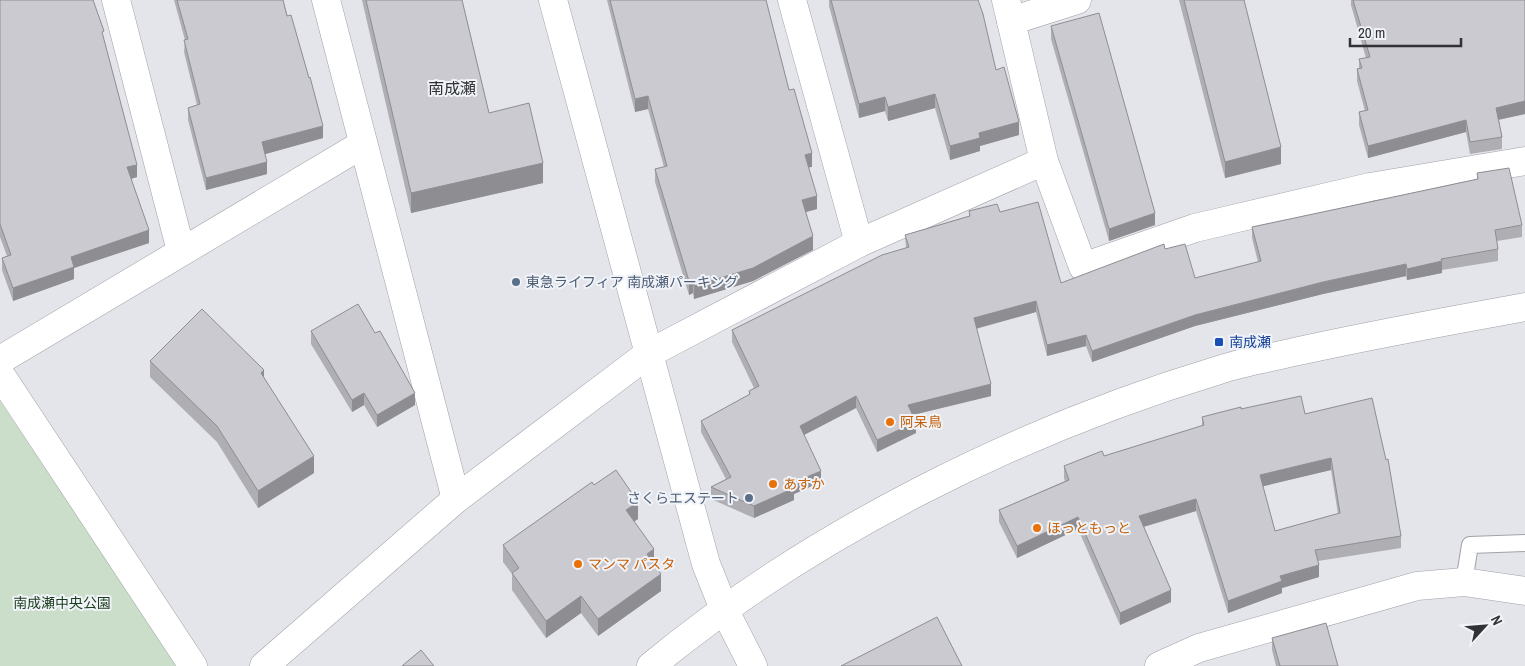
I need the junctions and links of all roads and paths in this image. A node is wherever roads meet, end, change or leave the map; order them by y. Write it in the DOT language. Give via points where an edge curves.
graph roads {
  1 [pos="116,0"];
  2 [pos="326,0"];
  3 [pos="553,0"];
  4 [pos="792,0"];
  5 [pos="1077,0"];
  6 [pos="1008,11"];
  7 [pos="362,144"];
  8 [pos="1044,161"];
  9 [pos="1525,161"];
  10 [pos="858,243"];
  11 [pos="181,251"];
  12 [pos="1525,307"];
  13 [pos="648,354"];
  14 [pos="0,360"];
  15 [pos="0,374"];
  16 [pos="456,499"];
  17 [pos="1525,543"];
  18 [pos="1464,582"];
  19 [pos="1525,590"];
  20 [pos="724,609"];
  21 [pos="1205,657"];
  22 [pos="193,666"];
  23 [pos="264,666"];
  24 [pos="651,666"];
  25 [pos="753,666"];
  26 [pos="1159,666"];
  1 -- 11 [label="street"];
  2 -- 7 [label="street"];
  3 -- 13 [label="street"];
  4 -- 10 [label="street"];
  5 -- 6 [label="street"];
  6 -- 8 [label="street"];
  7 -- 11 [label="street"];
  7 -- 16 [label="street"];
  8 -- 9 [label="street" via="1083,267 1196,228 1370,187"];
  8 -- 10 [label="street"];
  10 -- 13 [label="street"];
  11 -- 14 [label="street"];
  12 -- 20 [label="street" via="1358,338 1220,369 1092,414 1002,450 867,521"];
  13 -- 16 [label="street"];
  13 -- 20 [label="street" via="706,564"];
  15 -- 22 [label="street"];
  16 -- 23 [label="street"];
  17 -- 18 [label="lane" via="1470,545"];
  18 -- 19 [label="street"];
  18 -- 21 [label="street" via="1417,586"];
  20 -- 24 [label="street"];
  20 -- 25 [label="street"];
  21 -- 26 [label="street"];
}
